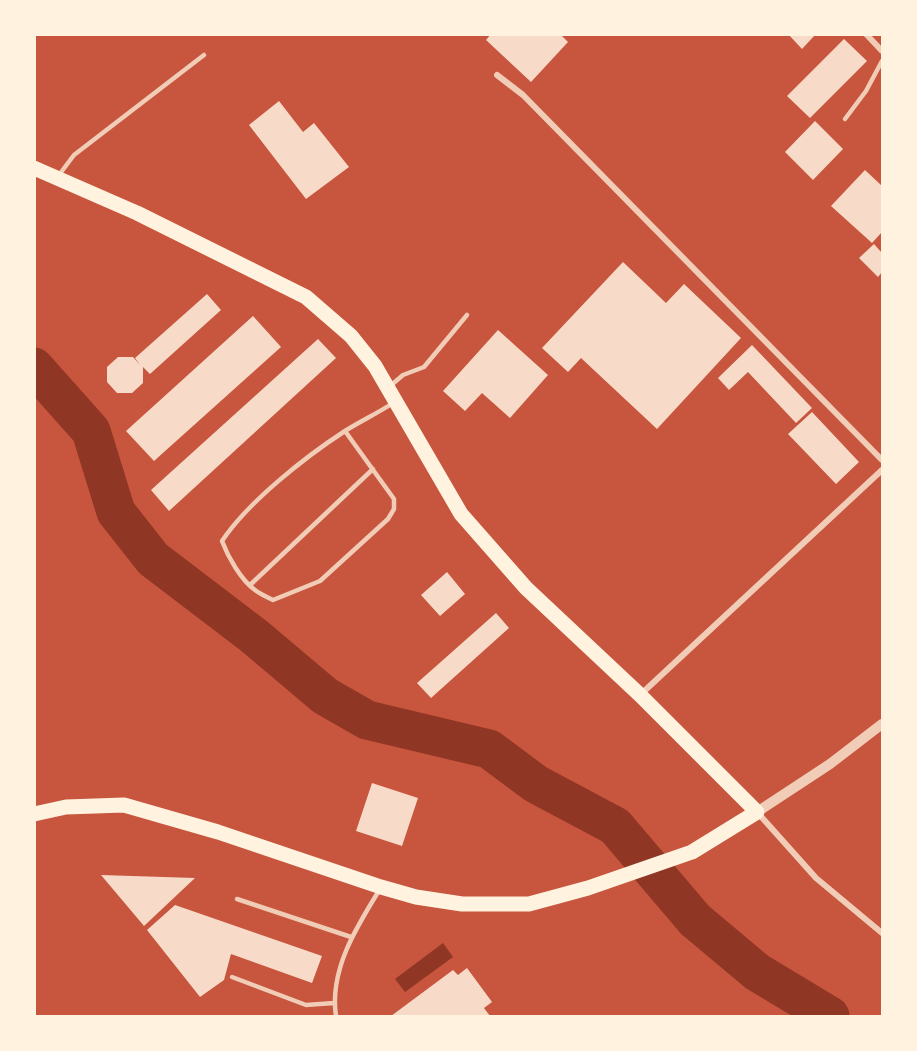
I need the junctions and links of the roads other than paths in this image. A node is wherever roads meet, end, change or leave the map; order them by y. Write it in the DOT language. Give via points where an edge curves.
graph roads {
  1 [pos="866,34"];
  2 [pos="882,51"];
  3 [pos="204,55"];
  4 [pos="882,61"];
  5 [pos="497,75"];
  6 [pos="845,119"];
  7 [pos="34,168"];
  8 [pos="57,178"];
  9 [pos="467,315"];
  10 [pos="388,388"];
  11 [pos="396,402"];
  12 [pos="345,431"];
  13 [pos="882,460"];
  14 [pos="373,469"];
  15 [pos="882,470"];
  16 [pos="250,585"];
  17 [pos="640,695"];
  18 [pos="882,724"];
  19 [pos="757,812"];
  20 [pos="34,814"];
  21 [pos="381,887"];
  22 [pos="237,898"];
  23 [pos="882,933"];
  24 [pos="351,937"];
  25 [pos="232,977"];
  26 [pos="334,1004"];
  27 [pos="336,1017"];
  1 -- 2 [label="street"];
  3 -- 8 [label="lane" via="74,155"];
  4 -- 6 [label="lane"];
  5 -- 13 [label="street" via="524,94"];
  7 -- 8 [label="main road"];
  8 -- 10 [label="main road" via="306,297 351,336"];
  9 -- 10 [label="lane" via="424,366 403,375"];
  10 -- 11 [label="main road"];
  11 -- 12 [label="lane"];
  11 -- 17 [label="main road" via="461,514 526,588"];
  12 -- 14 [label="lane"];
  12 -- 16 [label="lane" via="276,484 235,521 222,541 228,558"];
  14 -- 16 [label="lane"];
  14 -- 16 [label="lane" via="394,499 388,519 320,581 273,600"];
  15 -- 17 [label="street"];
  17 -- 19 [label="main road"];
  18 -- 19 [label="street"];
  19 -- 21 [label="main road" via="692,852 529,904 462,904"];
  19 -- 23 [label="street" via="816,878"];
  20 -- 21 [label="main road" via="66,807 124,805"];
  21 -- 24 [label="lane"];
  22 -- 24 [label="lane"];
  24 -- 26 [label="lane"];
  25 -- 26 [label="lane" via="306,1005"];
  26 -- 27 [label="lane"];
}
